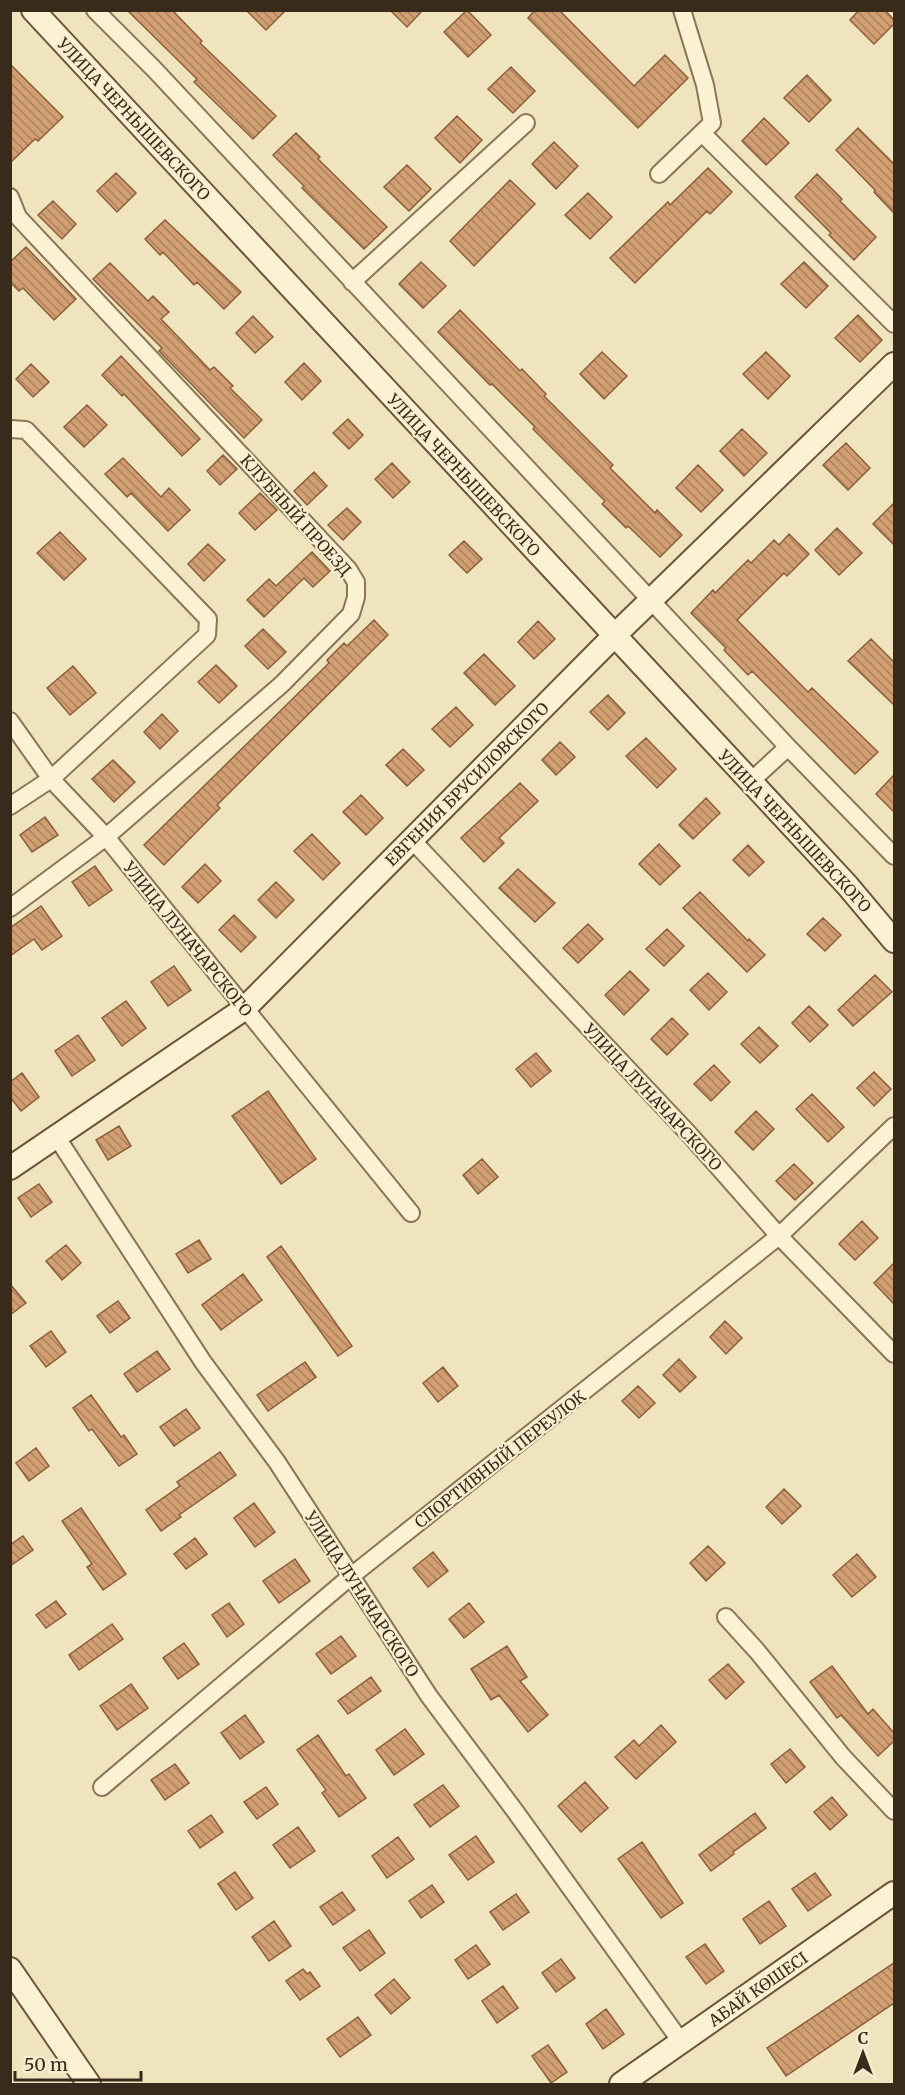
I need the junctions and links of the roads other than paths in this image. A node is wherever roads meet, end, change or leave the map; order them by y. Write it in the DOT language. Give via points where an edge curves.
graph roads {
  1 [pos="33,10"];
  2 [pos="96,10"];
  3 [pos="682,10"];
  4 [pos="526,123"];
  5 [pos="702,133"];
  6 [pos="659,174"];
  7 [pos="10,196"];
  8 [pos="352,282"];
  9 [pos="894,324"];
  10 [pos="894,364"];
  11 [pos="10,429"];
  12 [pos="652,600"];
  13 [pos="614,636"];
  14 [pos="10,721"];
  15 [pos="788,747"];
  16 [pos="51,779"];
  17 [pos="750,782"];
  18 [pos="10,806"];
  19 [pos="105,837"];
  20 [pos="412,840"];
  21 [pos="894,856"];
  22 [pos="10,908"];
  23 [pos="894,941"];
  24 [pos="244,1009"];
  25 [pos="894,1126"];
  26 [pos="56,1136"];
  27 [pos="10,1168"];
  28 [pos="411,1213"];
  29 [pos="779,1236"];
  30 [pos="894,1354"];
  31 [pos="351,1577"];
  32 [pos="726,1617"];
  33 [pos="102,1787"];
  34 [pos="894,1811"];
  35 [pos="894,1893"];
  36 [pos="10,1969"];
  37 [pos="682,2043"];
  38 [pos="90,2085"];
  39 [pos="621,2085"];
  1 -- 13 [label="street, УЛИЦА ЧЕРНЫШЕВСКОГО"];
  2 -- 8 [label="street"];
  3 -- 5 [label="street" via="712,123"];
  4 -- 8 [label="street"];
  5 -- 6 [label="street"];
  5 -- 9 [label="street"];
  7 -- 19 [label="street, КЛУБНЫЙ ПРОЕЗД" via="18,217 356,582 351,614 282,684"];
  8 -- 12 [label="street"];
  10 -- 12 [label="street, ЕВГЕНИЯ БРУСИЛОВСКОГО"];
  11 -- 16 [label="street" via="26,430 208,619 207,635"];
  12 -- 13 [label="street, ЕВГЕНИЯ БРУСИЛОВСКОГО"];
  12 -- 15 [label="street"];
  13 -- 17 [label="street, УЛИЦА ЧЕРНЫШЕВСКОГО"];
  13 -- 20 [label="street, ЕВГЕНИЯ БРУСИЛОВСКОГО"];
  14 -- 16 [label="street, УЛИЦА ЛУНАЧАРСКОГО"];
  15 -- 17 [label="street"];
  15 -- 21 [label="street"];
  16 -- 18 [label="street"];
  16 -- 19 [label="street, УЛИЦА ЛУНАЧАРСКОГО"];
  17 -- 23 [label="street, УЛИЦА ЧЕРНЫШЕВСКОГО"];
  19 -- 22 [label="street, КЛУБНЫЙ ПРОЕЗД"];
  19 -- 24 [label="street, УЛИЦА ЛУНАЧАРСКОГО"];
  20 -- 24 [label="street, ЕВГЕНИЯ БРУСИЛОВСКОГО"];
  20 -- 29 [label="street, УЛИЦА ЛУНАЧАРСКОГО"];
  24 -- 26 [label="street, ЕВГЕНИЯ БРУСИЛОВСКОГО"];
  24 -- 28 [label="street, УЛИЦА ЛУНАЧАРСКОГО"];
  25 -- 29 [label="street, СПОРТИВНЫЙ ПЕРЕУЛОК"];
  26 -- 27 [label="street, ЕВГЕНИЯ БРУСИЛОВСКОГО"];
  26 -- 31 [label="street, УЛИЦА ЛУНАЧАРСКОГО" via="203,1362 277,1462"];
  29 -- 30 [label="street, УЛИЦА ЛУНАЧАРСКОГО"];
  29 -- 31 [label="street, СПОРТИВНЫЙ ПЕРЕУЛОК"];
  31 -- 33 [label="street, СПОРТИВНЫЙ ПЕРЕУЛОК"];
  31 -- 37 [label="street, УЛИЦА ЛУНАЧАРСКОГО" via="429,1695"];
  32 -- 34 [label="street" via="843,1757"];
  35 -- 37 [label="street, АБАЙ КӨШЕСІ"];
  36 -- 38 [label="street"];
  37 -- 39 [label="street, АБАЙ КӨШЕСІ"];
}
